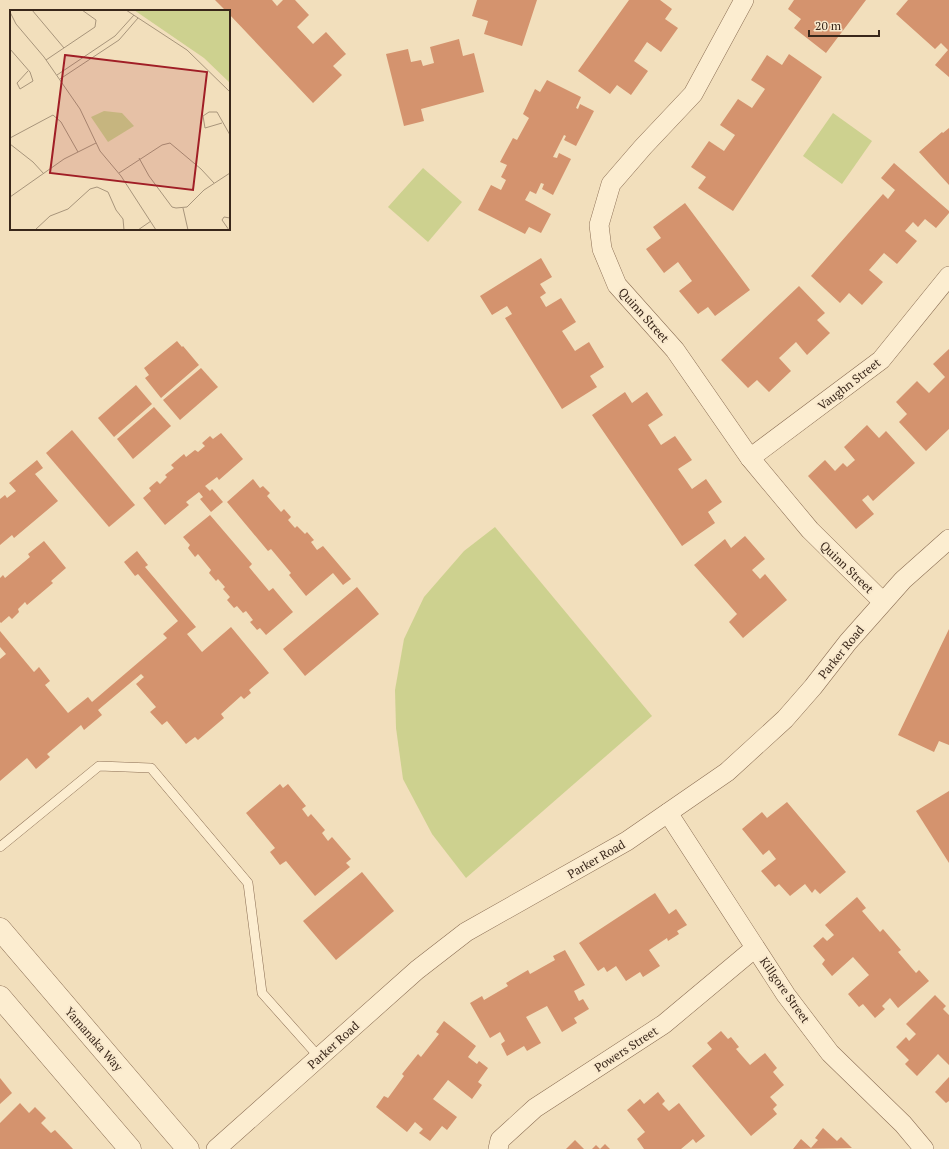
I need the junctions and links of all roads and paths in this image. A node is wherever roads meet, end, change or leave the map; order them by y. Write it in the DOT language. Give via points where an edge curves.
graph roads {
  1 [pos="744,0"];
  2 [pos="949,276"];
  3 [pos="750,458"];
  4 [pos="949,540"];
  5 [pos="883,602"];
  6 [pos="668,813"];
  7 [pos="0,847"];
  8 [pos="0,929"];
  9 [pos="755,948"];
  10 [pos="0,997"];
  11 [pos="319,1057"];
  12 [pos="130,1149"];
  13 [pos="188,1149"];
  14 [pos="216,1149"];
  15 [pos="498,1149"];
  16 [pos="924,1149"];
  1 -- 3 [label="street, Quinn Street" via="693,94 611,184 599,225 602,249 617,285 675,350"];
  2 -- 3 [label="street, Vaughn Street" via="881,360"];
  3 -- 5 [label="street, Quinn Street" via="810,530"];
  4 -- 5 [label="street, Parker Road" via="903,580"];
  5 -- 6 [label="street, Parker Road" via="785,719 727,772"];
  6 -- 9 [label="street, Killgore Street"];
  6 -- 11 [label="street, Parker Road" via="627,841 466,932 417,970"];
  7 -- 11 [label="lane" via="99,766 151,768 248,883 262,993"];
  8 -- 13 [label="street, Yamanaka Way"];
  9 -- 15 [label="street, Powers Street" via="664,1024 535,1108 500,1140"];
  9 -- 16 [label="street, Killgore Street" via="786,995 830,1053 903,1124"];
  10 -- 12 [label="street"];
  11 -- 14 [label="street, Parker Road"];
}
